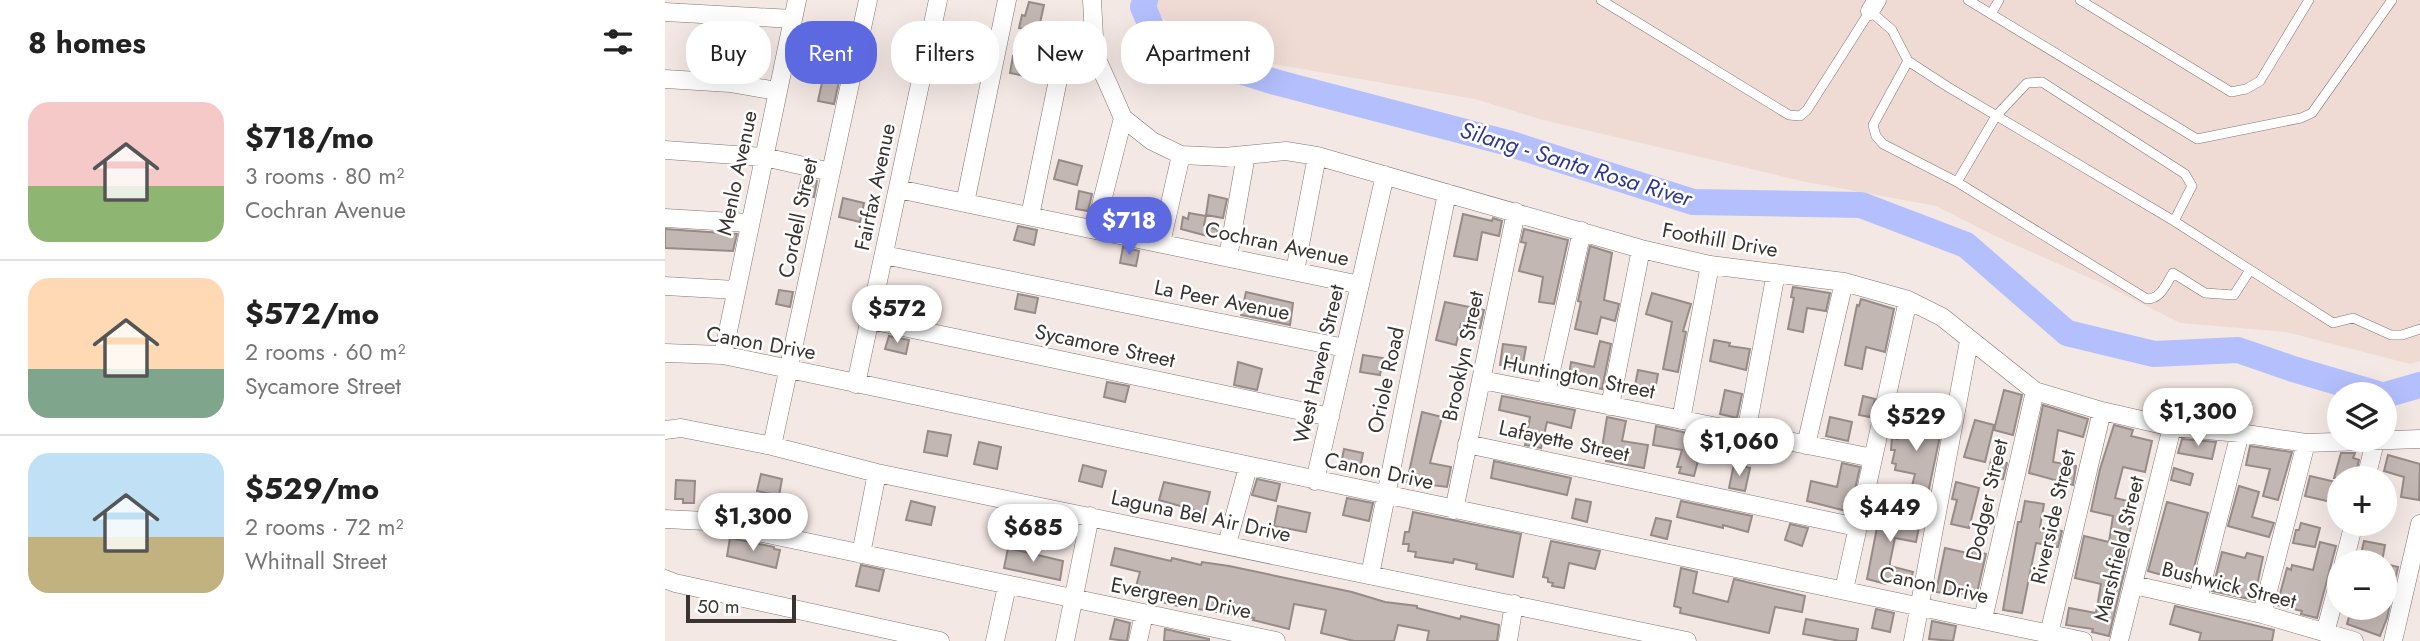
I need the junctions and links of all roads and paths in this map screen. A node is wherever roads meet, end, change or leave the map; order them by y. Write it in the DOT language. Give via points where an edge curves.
graph roads {
  1 [pos="797,0"];
  2 [pos="869,0"];
  3 [pos="938,0"];
  4 [pos="1007,0"];
  5 [pos="1093,0"];
  6 [pos="1601,0"];
  7 [pos="1968,0"];
  8 [pos="1999,0"];
  9 [pos="2080,0"];
  10 [pos="2309,0"];
  11 [pos="2392,0"];
  12 [pos="1874,6"];
  13 [pos="665,12"];
  14 [pos="1990,14"];
  15 [pos="793,19"];
  16 [pos="1094,21"];
  17 [pos="1908,61"];
  18 [pos="665,79"];
  19 [pos="1107,82"];
  20 [pos="1057,84"];
  21 [pos="777,92"];
  22 [pos="1996,116"];
  23 [pos="1123,118"];
  24 [pos="665,150"];
  25 [pos="1181,155"];
  26 [pos="1246,155"];
  27 [pos="1318,156"];
  28 [pos="764,157"];
  29 [pos="831,172"];
  30 [pos="1385,175"];
  31 [pos="1957,182"];
  32 [pos="898,189"];
  33 [pos="1447,193"];
  34 [pos="965,203"];
  35 [pos="1516,212"];
  36 [pos="1030,216"];
  37 [pos="665,218"];
  38 [pos="2174,221"];
  39 [pos="749,223"];
  40 [pos="1095,229"];
  41 [pos="1582,231"];
  42 [pos="1161,243"];
  43 [pos="1641,249"];
  44 [pos="884,255"];
  45 [pos="1228,257"];
  46 [pos="1710,265"];
  47 [pos="2250,270"];
  48 [pos="1294,271"];
  49 [pos="1776,273"];
  50 [pos="1844,282"];
  51 [pos="1360,285"];
  52 [pos="665,286"];
  53 [pos="736,290"];
  54 [pos="1908,300"];
  55 [pos="870,320"];
  56 [pos="2420,329"];
  57 [pos="1969,341"];
  58 [pos="1345,348"];
  59 [pos="665,353"];
  60 [pos="723,355"];
  61 [pos="790,370"];
  62 [pos="1482,380"];
  63 [pos="856,384"];
  64 [pos="2035,391"];
  65 [pos="1546,393"];
  66 [pos="1610,406"];
  67 [pos="2102,411"];
  68 [pos="1330,417"];
  69 [pos="1681,420"];
  70 [pos="2172,426"];
  71 [pos="665,430"];
  72 [pos="1747,433"];
  73 [pos="2240,433"];
  74 [pos="2420,439"];
  75 [pos="2397,441"];
  76 [pos="2306,443"];
  77 [pos="2327,443"];
  78 [pos="1467,444"];
  79 [pos="1806,445"];
  80 [pos="772,446"];
  81 [pos="1873,458"];
  82 [pos="1248,467"];
  83 [pos="877,473"];
  84 [pos="1315,481"];
  85 [pos="1385,496"];
  86 [pos="1454,510"];
  87 [pos="1090,516"];
  88 [pos="665,519"];
  89 [pos="2420,524"];
  90 [pos="1857,527"];
  91 [pos="1227,544"];
  92 [pos="861,554"];
  93 [pos="1370,575"];
  94 [pos="665,579"];
  95 [pos="2134,585"];
  96 [pos="1007,586"];
  97 [pos="1843,590"];
  98 [pos="2198,599"];
  99 [pos="1073,600"];
  100 [pos="1514,604"];
  101 [pos="1920,605"];
  102 [pos="1144,614"];
  103 [pos="2262,614"];
  104 [pos="1983,619"];
  105 [pos="2328,620"];
  106 [pos="2325,633"];
  107 [pos="2049,634"];
  108 [pos="1649,637"];
  109 [pos="940,641"];
  110 [pos="995,641"];
  111 [pos="1065,641"];
  112 [pos="1138,641"];
  113 [pos="1276,641"];
  114 [pos="1507,641"];
  115 [pos="1687,641"];
  116 [pos="1913,641"];
  117 [pos="2083,641"];
  118 [pos="2119,641"];
  119 [pos="2354,641"];
  120 [pos="2393,641"];
  1 -- 15 [label="street, Menlo Avenue"];
  2 -- 29 [label="street, Cordell Street"];
  3 -- 32 [label="street, Fairfax Avenue"];
  4 -- 34 [label="street"];
  5 -- 16 [label="street, Foothill Drive"];
  6 -- 12 [label="lane" via="1789,116 1807,110"];
  7 -- 14 [label="lane"];
  8 -- 14 [label="lane"];
  9 -- 10 [label="lane" via="2231,92 2260,81"];
  11 -- 14 [label="lane" via="2312,113 2197,139"];
  12 -- 17 [label="lane"];
  13 -- 15 [label="street"];
  15 -- 21 [label="street, Menlo Avenue"];
  17 -- 22 [label="lane"];
  17 -- 31 [label="lane" via="1873,125 1875,135 1883,144"];
  18 -- 21 [label="street" via="730,83"];
  19 -- 23 [label="street, Foothill Drive"];
  20 -- 36 [label="street"];
  21 -- 28 [label="street, Menlo Avenue"];
  22 -- 31 [label="lane"];
  22 -- 38 [label="lane"];
  22 -- 38 [label="lane" via="2028,83 2042,82 2185,174 2192,186"];
  23 -- 25 [label="street, Foothill Drive" via="1152,141"];
  23 -- 40 [label="street"];
  24 -- 28 [label="street"];
  25 -- 26 [label="street, Foothill Drive"];
  25 -- 42 [label="street"];
  26 -- 27 [label="street, Foothill Drive" via="1286,151"];
  26 -- 45 [label="street"];
  27 -- 30 [label="street, Foothill Drive"];
  27 -- 48 [label="street"];
  28 -- 29 [label="street"];
  28 -- 39 [label="street, Menlo Avenue"];
  29 -- 61 [label="street, Cordell Street"];
  30 -- 33 [label="street, Foothill Drive"];
  30 -- 51 [label="street, West Haven Street"];
  31 -- 47 [label="lane" via="2147,299 2158,296 2173,274 2205,293 2234,295"];
  32 -- 34 [label="street, Cochran Avenue"];
  32 -- 44 [label="street, Fairfax Avenue"];
  33 -- 35 [label="street, Foothill Drive"];
  33 -- 85 [label="street, Oriole Road"];
  34 -- 36 [label="street, Cochran Avenue"];
  35 -- 41 [label="street, Foothill Drive"];
  35 -- 62 [label="street, Brooklyn Street"];
  36 -- 40 [label="street, Cochran Avenue"];
  37 -- 39 [label="street"];
  38 -- 47 [label="lane"];
  39 -- 53 [label="street, Menlo Avenue"];
  40 -- 42 [label="street, Cochran Avenue"];
  41 -- 43 [label="street, Foothill Drive"];
  41 -- 65 [label="street"];
  42 -- 45 [label="street, Cochran Avenue"];
  43 -- 46 [label="street, Foothill Drive"];
  43 -- 66 [label="street"];
  44 -- 55 [label="street, Fairfax Avenue"];
  44 -- 58 [label="street, La Peer Avenue"];
  45 -- 48 [label="street, Cochran Avenue"];
  46 -- 49 [label="street, Foothill Drive"];
  46 -- 69 [label="street"];
  47 -- 56 [label="lane" via="2333,323 2353,318 2391,335"];
  48 -- 51 [label="street, Cochran Avenue"];
  49 -- 50 [label="street, Foothill Drive"];
  49 -- 72 [label="street"];
  50 -- 54 [label="street, Foothill Drive"];
  50 -- 79 [label="street"];
  51 -- 58 [label="street, West Haven Street"];
  52 -- 53 [label="street"];
  53 -- 60 [label="street, Menlo Avenue"];
  54 -- 57 [label="street, Foothill Drive" via="1942,317"];
  54 -- 81 [label="street"];
  55 -- 63 [label="street, Fairfax Avenue"];
  55 -- 68 [label="street, Sycamore Street"];
  57 -- 64 [label="street, Foothill Drive"];
  57 -- 101 [label="street"];
  58 -- 68 [label="street, West Haven Street"];
  59 -- 60 [label="street, Canon Drive"];
  60 -- 61 [label="street, Canon Drive"];
  61 -- 63 [label="street, Canon Drive"];
  61 -- 80 [label="street, Cordell Street"];
  62 -- 65 [label="street, Huntington Street"];
  62 -- 78 [label="street, Brooklyn Street"];
  63 -- 82 [label="street, Canon Drive"];
  64 -- 67 [label="street, Foothill Drive"];
  64 -- 104 [label="street, Dodger Street"];
  65 -- 66 [label="street, Huntington Street"];
  66 -- 69 [label="street, Huntington Street"];
  67 -- 70 [label="street, Foothill Drive"];
  67 -- 107 [label="street, Riverside Street"];
  68 -- 84 [label="street, West Haven Street"];
  69 -- 72 [label="street, Huntington Street"];
  70 -- 73 [label="street, Foothill Drive"];
  70 -- 95 [label="street, Marshfield Street"];
  71 -- 80 [label="street, Laguna Bel Air Drive" via="681,428"];
  72 -- 79 [label="street, Huntington Street"];
  73 -- 76 [label="street, Foothill Drive"];
  73 -- 98 [label="street"];
  74 -- 75 [label="street, Foothill Drive"];
  76 -- 77 [label="street, Foothill Drive"];
  76 -- 103 [label="street"];
  78 -- 86 [label="street, Brooklyn Street"];
  78 -- 90 [label="street, Lafayette Street"];
  79 -- 81 [label="street, Huntington Street"];
  80 -- 83 [label="street, Laguna Bel Air Drive"];
  81 -- 90 [label="street"];
  82 -- 84 [label="street, Canon Drive"];
  82 -- 91 [label="street"];
  83 -- 87 [label="street, Laguna Bel Air Drive"];
  83 -- 92 [label="street"];
  84 -- 85 [label="street, Canon Drive"];
  85 -- 86 [label="street, Canon Drive"];
  85 -- 93 [label="street, Oriole Road"];
  86 -- 97 [label="street, Canon Drive"];
  87 -- 91 [label="street, Laguna Bel Air Drive"];
  87 -- 99 [label="street"];
  88 -- 92 [label="street, Evergreen Drive" via="706,521"];
  89 -- 120 [label="street"];
  90 -- 97 [label="street"];
  91 -- 93 [label="street, Laguna Bel Air Drive"];
  92 -- 96 [label="street, Evergreen Drive"];
  93 -- 100 [label="street, Laguna Bel Air Drive"];
  94 -- 109 [label="street"];
  95 -- 98 [label="street, Bushwick Street"];
  95 -- 118 [label="street, Marshfield Street"];
  96 -- 99 [label="street, Evergreen Drive"];
  96 -- 110 [label="street"];
  97 -- 101 [label="street, Canon Drive"];
  98 -- 103 [label="street, Bushwick Street"];
  99 -- 102 [label="street, Evergreen Drive"];
  99 -- 111 [label="street"];
  100 -- 108 [label="street, Laguna Bel Air Drive"];
  100 -- 114 [label="street"];
  101 -- 104 [label="street, Canon Drive"];
  101 -- 116 [label="street"];
  102 -- 112 [label="street"];
  102 -- 113 [label="street, Evergreen Drive"];
  103 -- 106 [label="street, Bushwick Street"];
  104 -- 107 [label="street, Canon Drive"];
  105 -- 106 [label="street"];
  106 -- 119 [label="street, Bushwick Street"];
  107 -- 117 [label="street, Canon Drive"];
  108 -- 115 [label="street, Laguna Bel Air Drive"];
}
